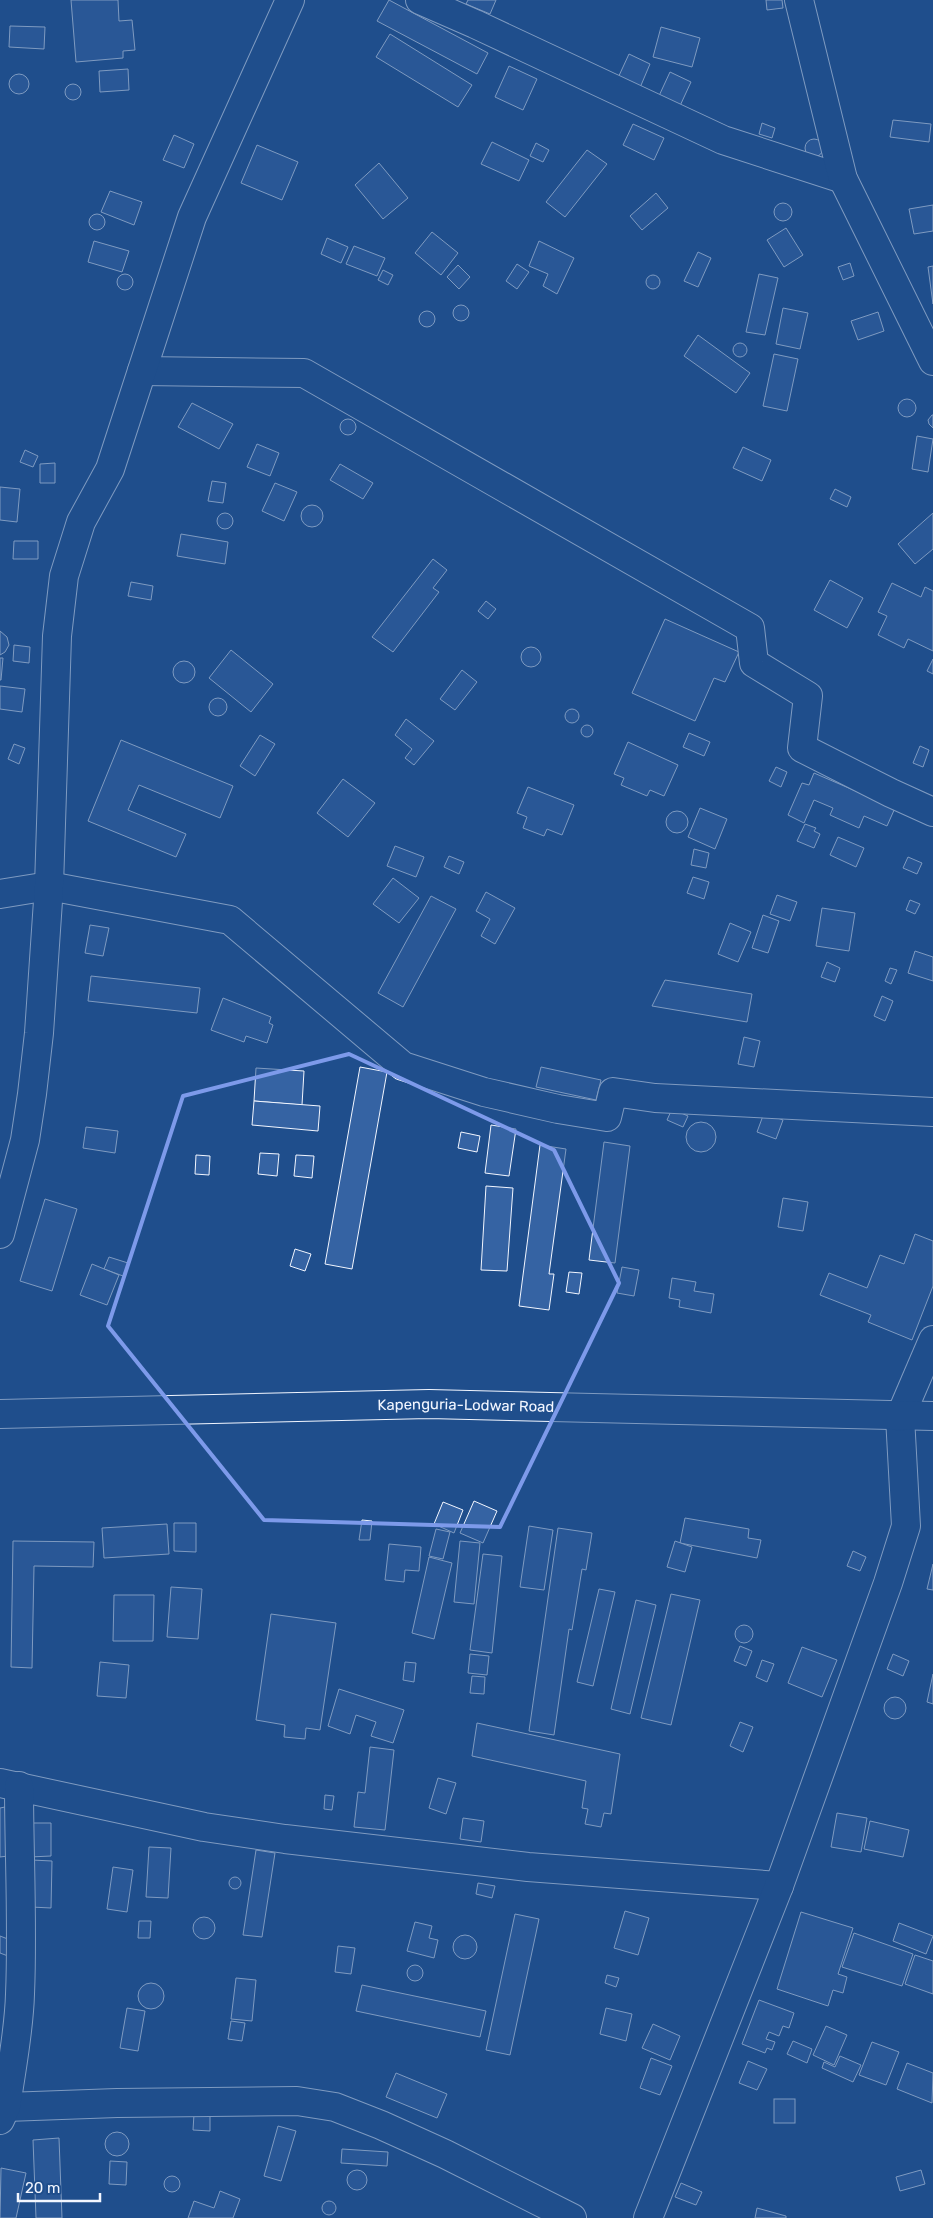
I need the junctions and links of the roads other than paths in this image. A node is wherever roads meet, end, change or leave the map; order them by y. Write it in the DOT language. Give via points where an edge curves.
graph roads {
  1 [pos="290,0"];
  2 [pos="420,0"];
  3 [pos="799,0"];
  4 [pos="843,179"];
  5 [pos="933,361"];
  6 [pos="142,371"];
  7 [pos="933,812"];
  8 [pos="49,886"];
  9 [pos="0,894"];
  10 [pos="933,1112"];
  11 [pos="0,1234"];
  12 [pos="933,1340"];
  13 [pos="0,1414"];
  14 [pos="933,1416"];
  15 [pos="900,1417"];
  16 [pos="10,1784"];
  17 [pos="779,1886"];
  18 [pos="3,2114"];
  19 [pos="572,2218"];
  20 [pos="648,2218"];
  1 -- 6 [label="main road" via="192,216"];
  2 -- 4 [label="main road" via="723,140"];
  3 -- 4 [label="main road"];
  4 -- 5 [label="main road"];
  6 -- 7 [label="main road" via="304,373 750,628 754,663 808,696 802,748"];
  6 -- 8 [label="main road" via="110,469 80,522 64,576 57,636"];
  8 -- 9 [label="main road"];
  8 -- 10 [label="main road" via="230,920 403,1066 484,1092 608,1117 613,1092 655,1098"];
  8 -- 11 [label="main road" via="32,1094 25,1140"];
  12 -- 15 [label="main road"];
  13 -- 15 [label="main road, Kapenguria-Lodwar Road" via="429,1404"];
  14 -- 15 [label="main road, Kapenguria-Lodwar Road"];
  15 -- 17 [label="main road" via="906,1526"];
  16 -- 17 [label="main road" via="204,1827 285,1839 528,1867"];
  16 -- 18 [label="main road" via="22,1936 20,1997"];
  17 -- 20 [label="main road"];
  18 -- 19 [label="main road" via="117,2102 289,2101 335,2107 445,2154"];
}
